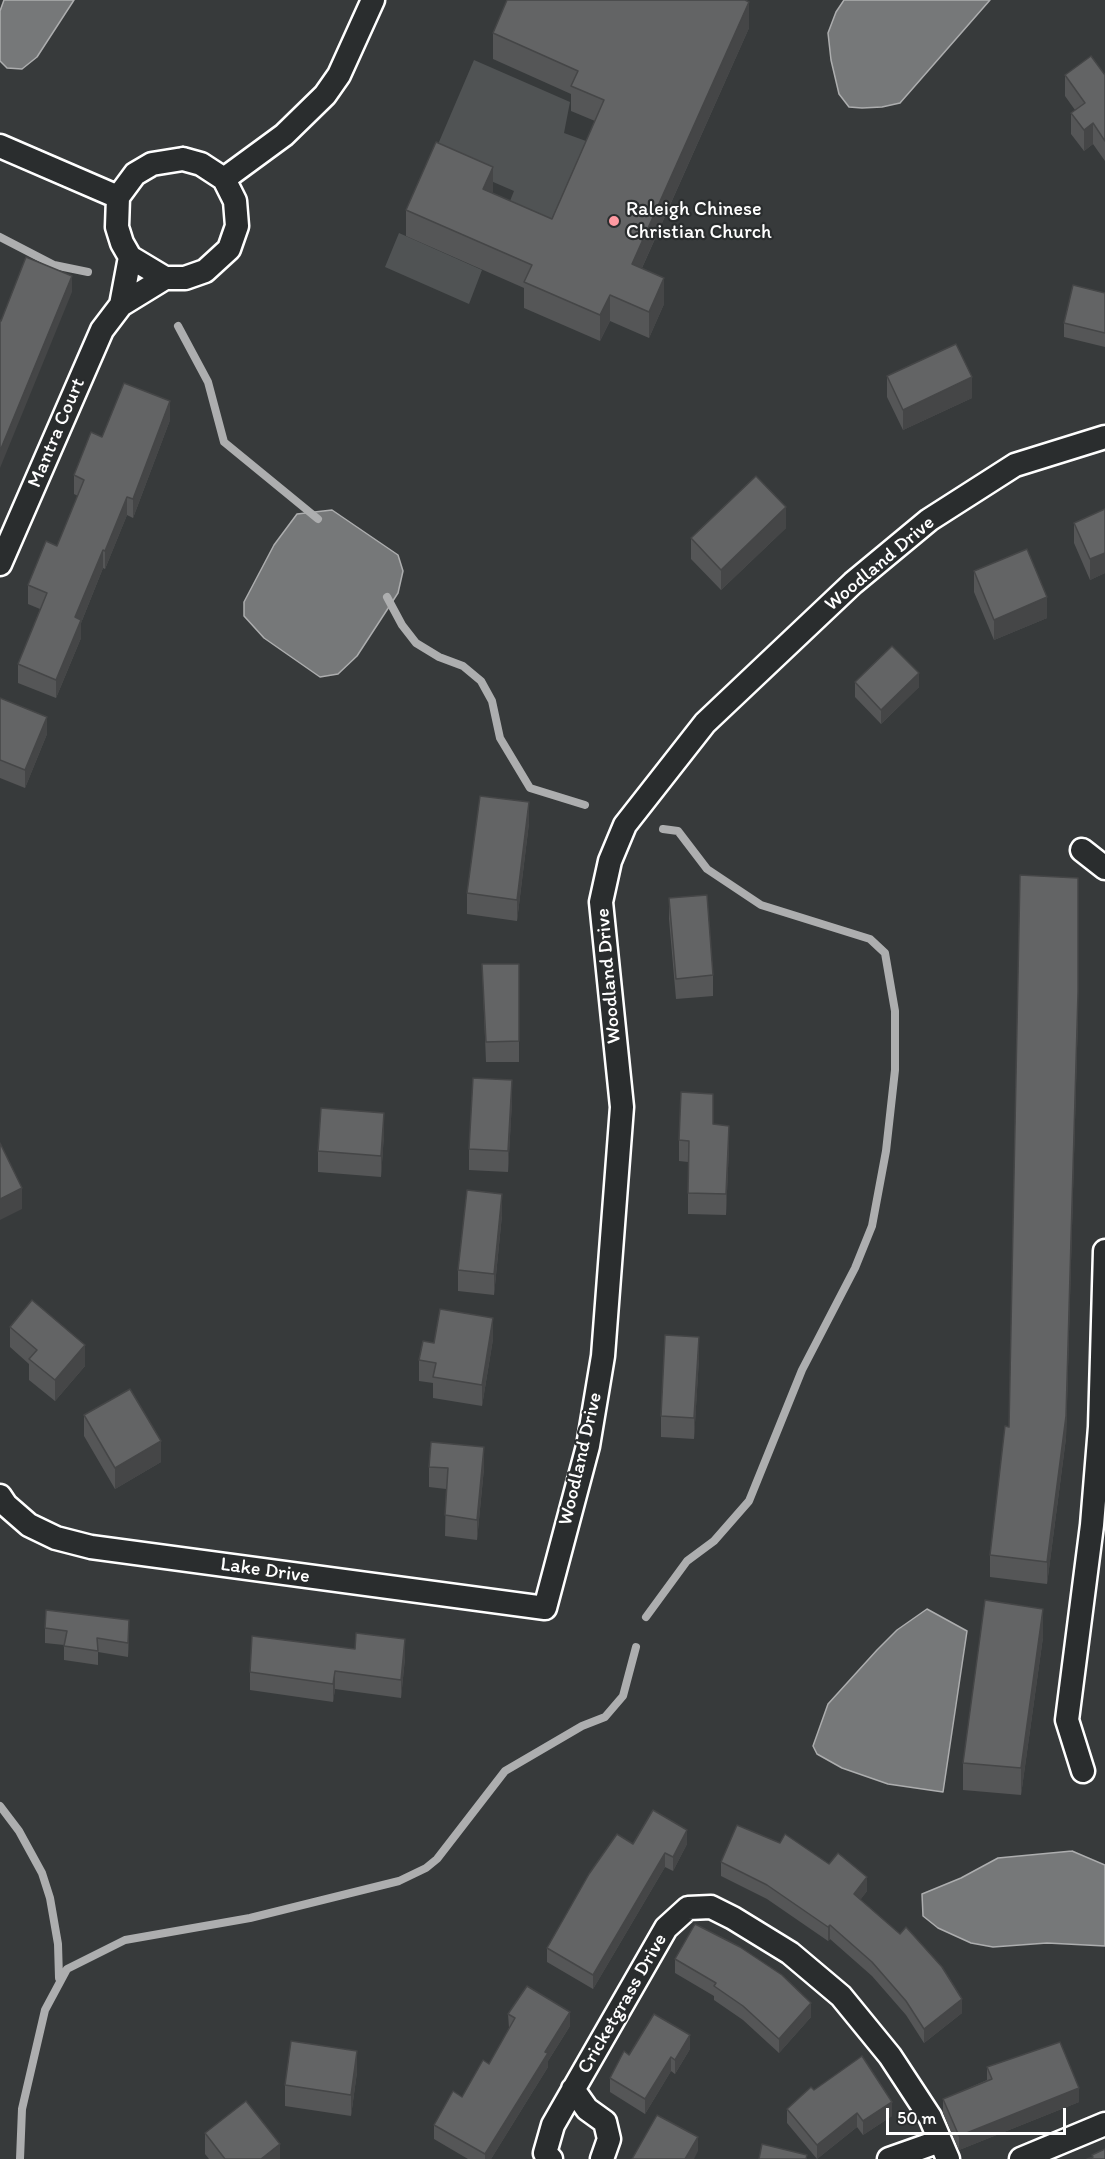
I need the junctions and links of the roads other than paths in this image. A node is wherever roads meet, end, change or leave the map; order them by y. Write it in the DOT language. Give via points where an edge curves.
graph roads {
  1 [pos="373,0"];
  2 [pos="0,146"];
  3 [pos="224,179"];
  4 [pos="118,197"];
  5 [pos="130,257"];
  6 [pos="165,278"];
  7 [pos="121,305"];
  8 [pos="1105,437"];
  9 [pos="0,564"];
  10 [pos="1082,850"];
  11 [pos="1105,868"];
  12 [pos="1105,1251"];
  13 [pos="1103,1428"];
  14 [pos="0,1496"];
  15 [pos="545,1608"];
  16 [pos="1083,1771"];
  17 [pos="573,2089"];
  18 [pos="1105,2124"];
  19 [pos="944,2150"];
  20 [pos="551,2159"];
  21 [pos="602,2159"];
  22 [pos="889,2159"];
  23 [pos="1021,2159"];
  1 -- 3 [label="street" via="339,75 325,94 284,135"];
  2 -- 4 [label="street"];
  3 -- 4 [label="street" via="201,164 169,160 135,174"];
  3 -- 6 [label="street" via="235,201 237,218 229,249 205,271 185,278"];
  4 -- 5 [label="street" via="117,227"];
  5 -- 6 [label="street"];
  5 -- 7 [label="street, Mantra Court"];
  6 -- 7 [label="street, Mantra Court"];
  7 -- 9 [label="street, Mantra Court" via="102,330"];
  8 -- 15 [label="street, Woodland Drive" via="1015,465 929,520 853,583 705,723 625,825 610,861 601,902 622,1107 603,1356 588,1446"];
  10 -- 11 [label="street"];
  12 -- 13 [label="street"];
  13 -- 16 [label="street" via="1067,1720"];
  14 -- 15 [label="street, Lake Drive" via="29,1525 56,1538 91,1547"];
  17 -- 19 [label="street, Cricketgrass Drive" via="666,1928 688,1908 711,1907 790,1953 841,1996 890,2056 930,2117"];
  17 -- 20 [label="street, Cricketgrass Drive" via="553,2126 545,2153"];
  17 -- 21 [label="street, Cricketgrass Drive" via="587,2109 605,2122 609,2139"];
  18 -- 23 [label="street"];
  19 -- 22 [label="street"];
}
